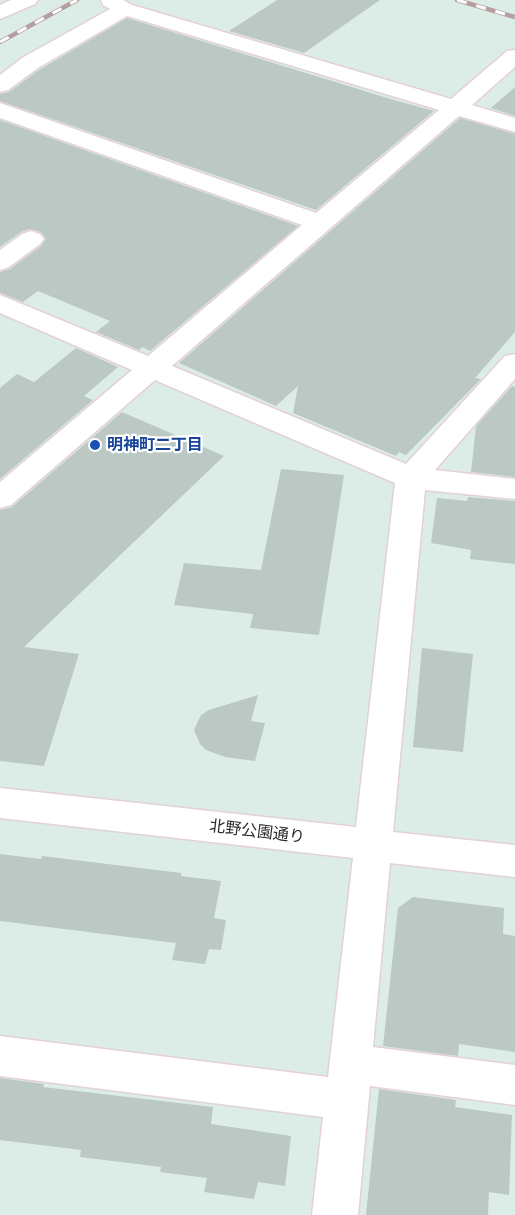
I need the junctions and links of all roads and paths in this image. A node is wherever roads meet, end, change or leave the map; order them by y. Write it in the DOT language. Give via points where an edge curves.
graph roads {
  1 [pos="28,0"];
  2 [pos="118,5"];
  3 [pos="0,13"];
  4 [pos="515,56"];
  5 [pos="0,85"];
  6 [pos="456,107"];
  7 [pos="0,110"];
  8 [pos="515,125"];
  9 [pos="320,223"];
  10 [pos="31,239"];
  11 [pos="0,262"];
  12 [pos="0,303"];
  13 [pos="515,362"];
  14 [pos="152,368"];
  15 [pos="411,478"];
  16 [pos="515,489"];
  17 [pos="0,498"];
  18 [pos="0,803"];
  19 [pos="374,845"];
  20 [pos="515,861"];
  21 [pos="0,1056"];
  22 [pos="349,1082"];
  23 [pos="515,1085"];
  24 [pos="334,1215"];
  1 -- 3 [label="street"];
  2 -- 5 [label="street"];
  2 -- 6 [label="street"];
  4 -- 6 [label="street"];
  6 -- 8 [label="street"];
  6 -- 9 [label="street"];
  7 -- 9 [label="street"];
  9 -- 14 [label="street"];
  10 -- 11 [label="street"];
  12 -- 14 [label="street"];
  13 -- 15 [label="street"];
  14 -- 15 [label="street"];
  14 -- 17 [label="street"];
  15 -- 16 [label="street"];
  15 -- 19 [label="street"];
  18 -- 19 [label="street, 北野公園通り"];
  19 -- 20 [label="street, 北野公園通り"];
  19 -- 22 [label="street"];
  21 -- 22 [label="street"];
  22 -- 23 [label="street"];
  22 -- 24 [label="street"];
}
